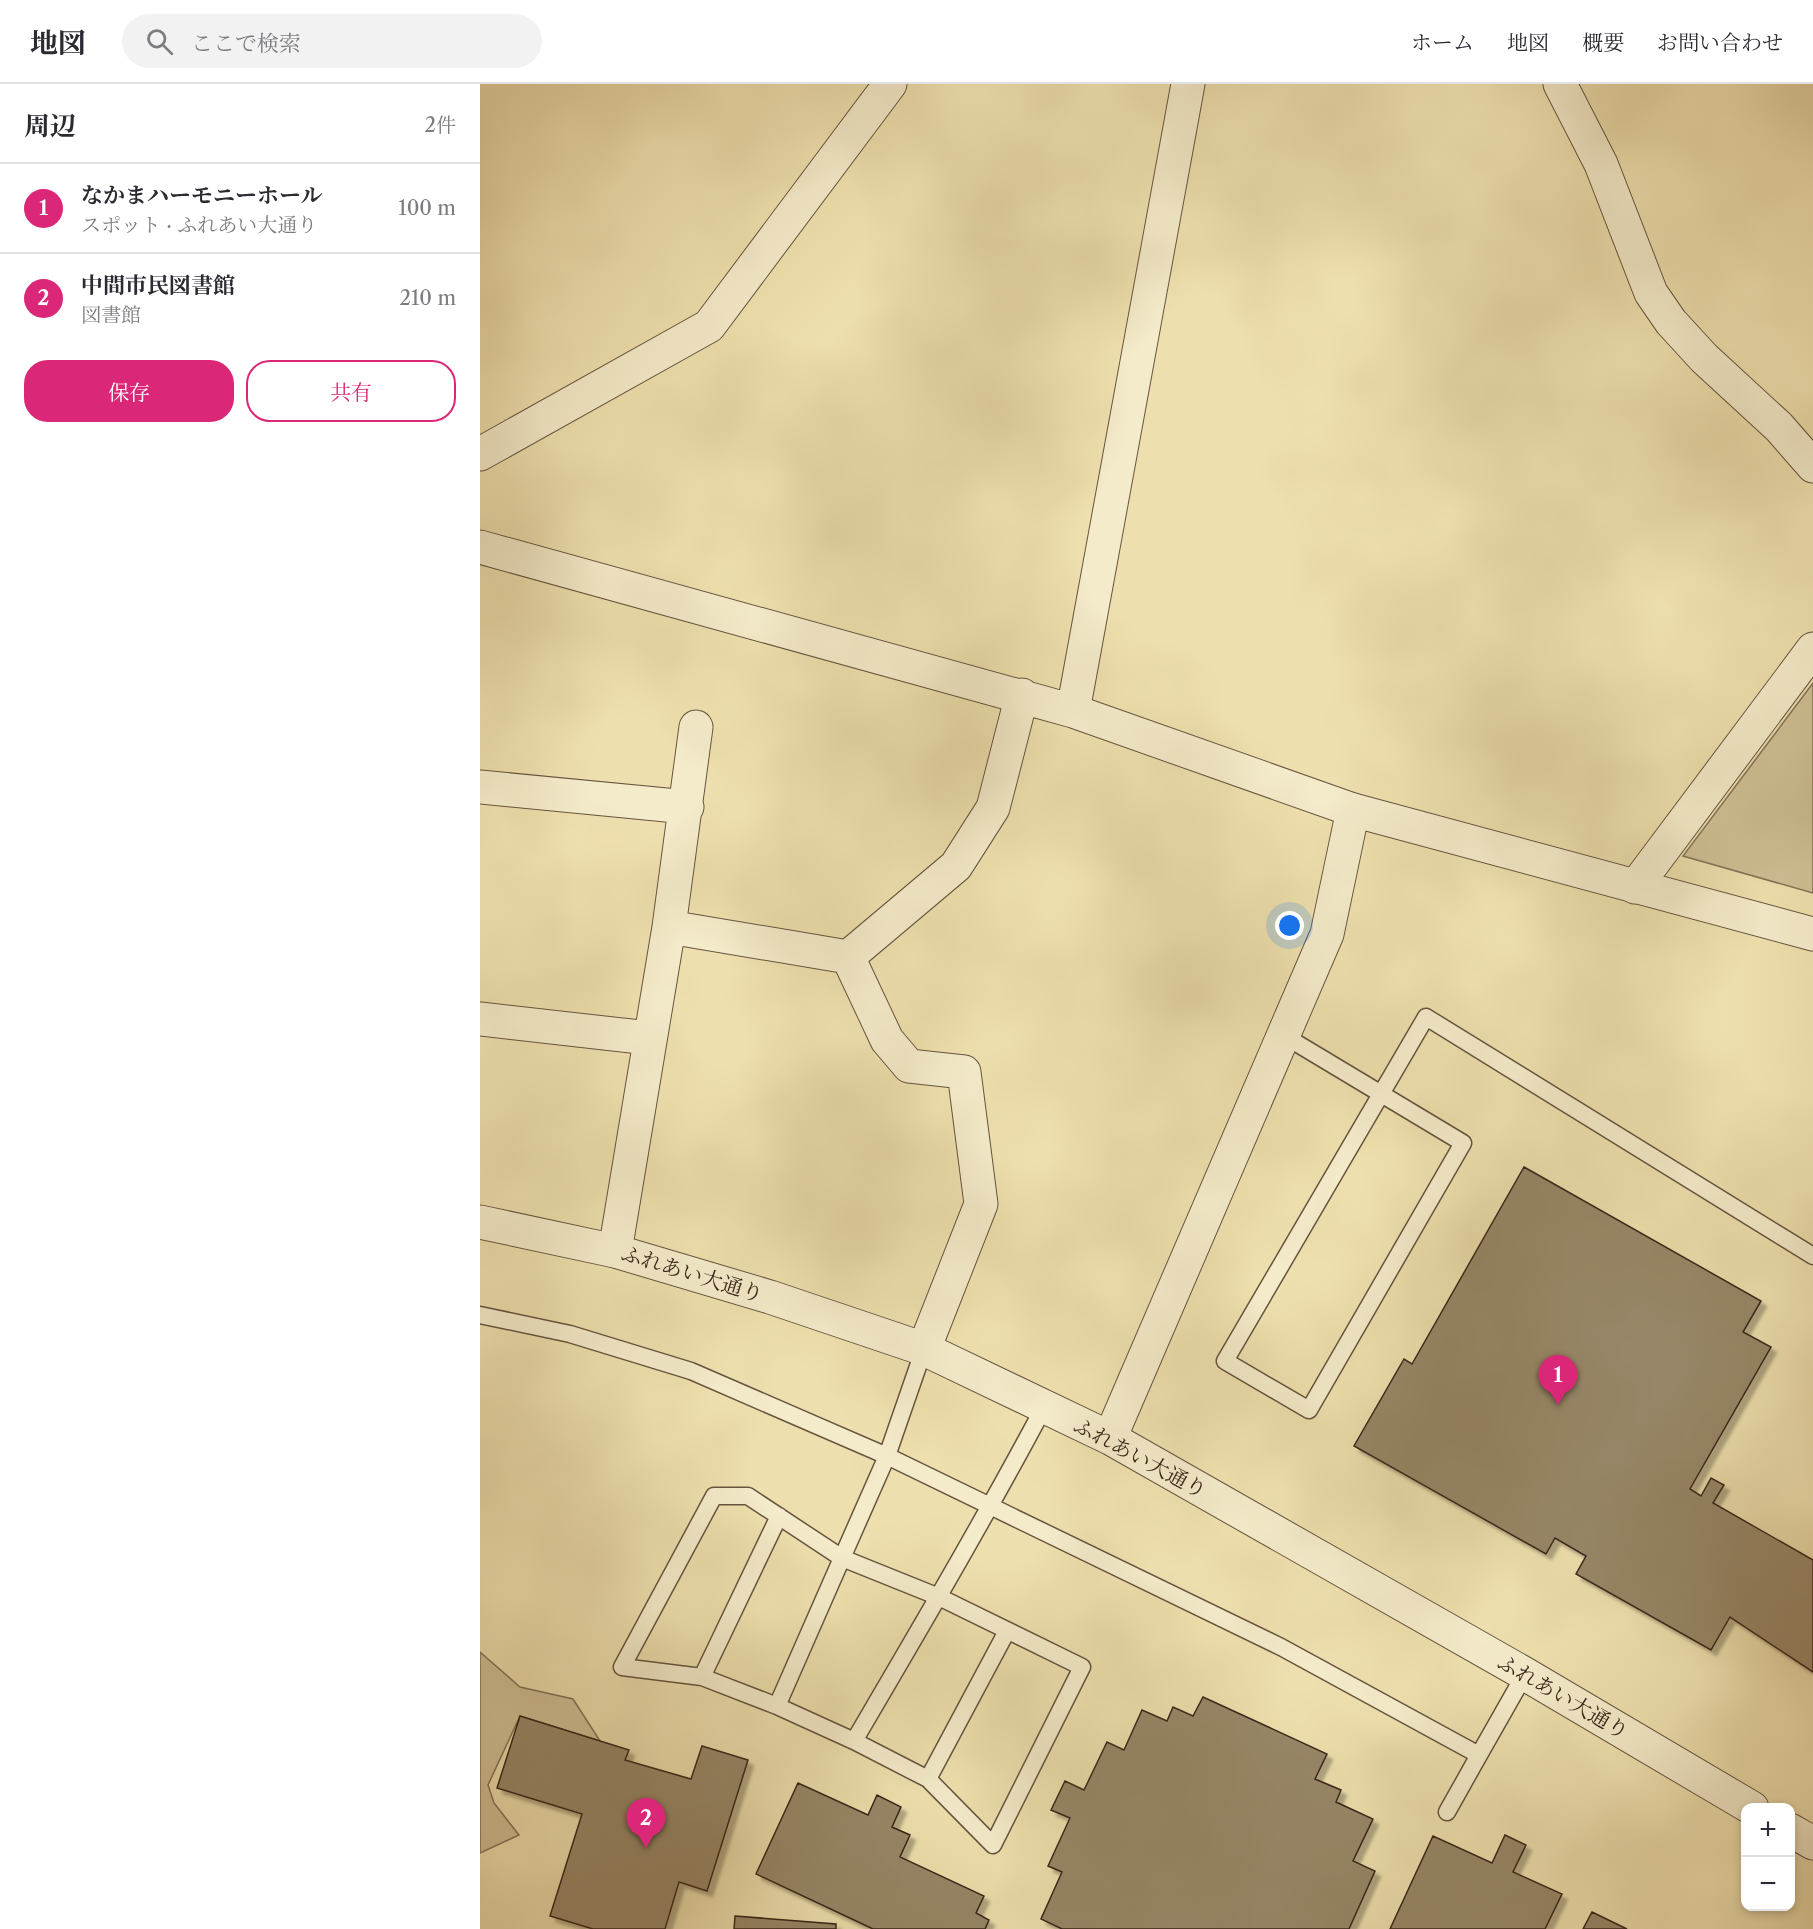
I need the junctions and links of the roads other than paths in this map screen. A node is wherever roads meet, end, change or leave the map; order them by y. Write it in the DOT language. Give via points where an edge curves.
graph roads {
  1 [pos="890,84"];
  2 [pos="1188,84"];
  3 [pos="1560,84"];
  4 [pos="480,454"];
  5 [pos="1813,466"];
  6 [pos="480,547"];
  7 [pos="1813,649"];
  8 [pos="1022,695"];
  9 [pos="1073,711"];
  10 [pos="696,727"];
  11 [pos="480,787"];
  12 [pos="687,807"];
  13 [pos="1353,810"];
  14 [pos="1635,886"];
  15 [pos="669,927"];
  16 [pos="1813,934"];
  17 [pos="848,957"];
  18 [pos="480,1019"];
  19 [pos="1283,1035"];
  20 [pos="649,1038"];
  21 [pos="1381,1093"];
  22 [pos="480,1222"];
  23 [pos="615,1251"];
  24 [pos="1813,1256"];
  25 [pos="480,1316"];
  26 [pos="924,1349"];
  27 [pos="1044,1407"];
  28 [pos="1110,1438"];
  29 [pos="887,1456"];
  30 [pos="992,1506"];
  31 [pos="779,1516"];
  32 [pos="842,1558"];
  33 [pos="939,1597"];
  34 [pos="1007,1631"];
  35 [pos="1525,1674"];
  36 [pos="702,1677"];
  37 [pos="777,1706"];
  38 [pos="854,1741"];
  39 [pos="1479,1755"];
  40 [pos="928,1779"];
  41 [pos="1744,1803"];
  42 [pos="1447,1812"];
  43 [pos="1795,1832"];
  44 [pos="1813,1843"];
  1 -- 4 [label="street" via="709,327"];
  2 -- 9 [label="street"];
  3 -- 5 [label="street" via="1601,165 1651,293 1704,358 1779,427"];
  6 -- 8 [label="street"];
  7 -- 14 [label="street"];
  8 -- 9 [label="street"];
  8 -- 17 [label="street" via="993,808 956,866"];
  9 -- 13 [label="street"];
  10 -- 12 [label="street"];
  11 -- 12 [label="street"];
  12 -- 15 [label="street"];
  13 -- 14 [label="street"];
  13 -- 19 [label="street" via="1327,934"];
  14 -- 16 [label="street"];
  15 -- 17 [label="street"];
  15 -- 20 [label="street"];
  17 -- 26 [label="street" via="888,1040 909,1066 964,1072 981,1204"];
  18 -- 20 [label="street"];
  19 -- 21 [label="lane"];
  19 -- 28 [label="street"];
  20 -- 23 [label="street"];
  21 -- 21 [label="lane" via="1463,1143 1309,1410 1225,1361"];
  21 -- 24 [label="lane" via="1426,1017"];
  22 -- 23 [label="street, ふれあい大通り"];
  23 -- 26 [label="street, ふれあい大通り" via="770,1297"];
  25 -- 29 [label="lane" via="570,1334 692,1371"];
  26 -- 27 [label="street, ふれあい大通り"];
  26 -- 29 [label="lane"];
  27 -- 28 [label="street, ふれあい大通り"];
  27 -- 30 [label="lane"];
  28 -- 35 [label="street, ふれあい大通り"];
  29 -- 30 [label="lane"];
  29 -- 32 [label="lane"];
  30 -- 33 [label="lane"];
  30 -- 39 [label="lane" via="1281,1647"];
  31 -- 32 [label="lane"];
  31 -- 36 [label="lane"];
  31 -- 36 [label="lane" via="748,1496 714,1496 622,1667"];
  32 -- 33 [label="lane"];
  32 -- 37 [label="lane"];
  33 -- 34 [label="lane"];
  33 -- 38 [label="lane"];
  34 -- 40 [label="lane"];
  34 -- 40 [label="lane" via="1082,1667 993,1845"];
  35 -- 39 [label="lane"];
  35 -- 41 [label="street, ふれあい大通り"];
  36 -- 37 [label="lane"];
  37 -- 38 [label="lane"];
  38 -- 40 [label="lane"];
  39 -- 42 [label="lane"];
  43 -- 44 [label="street"];
}
